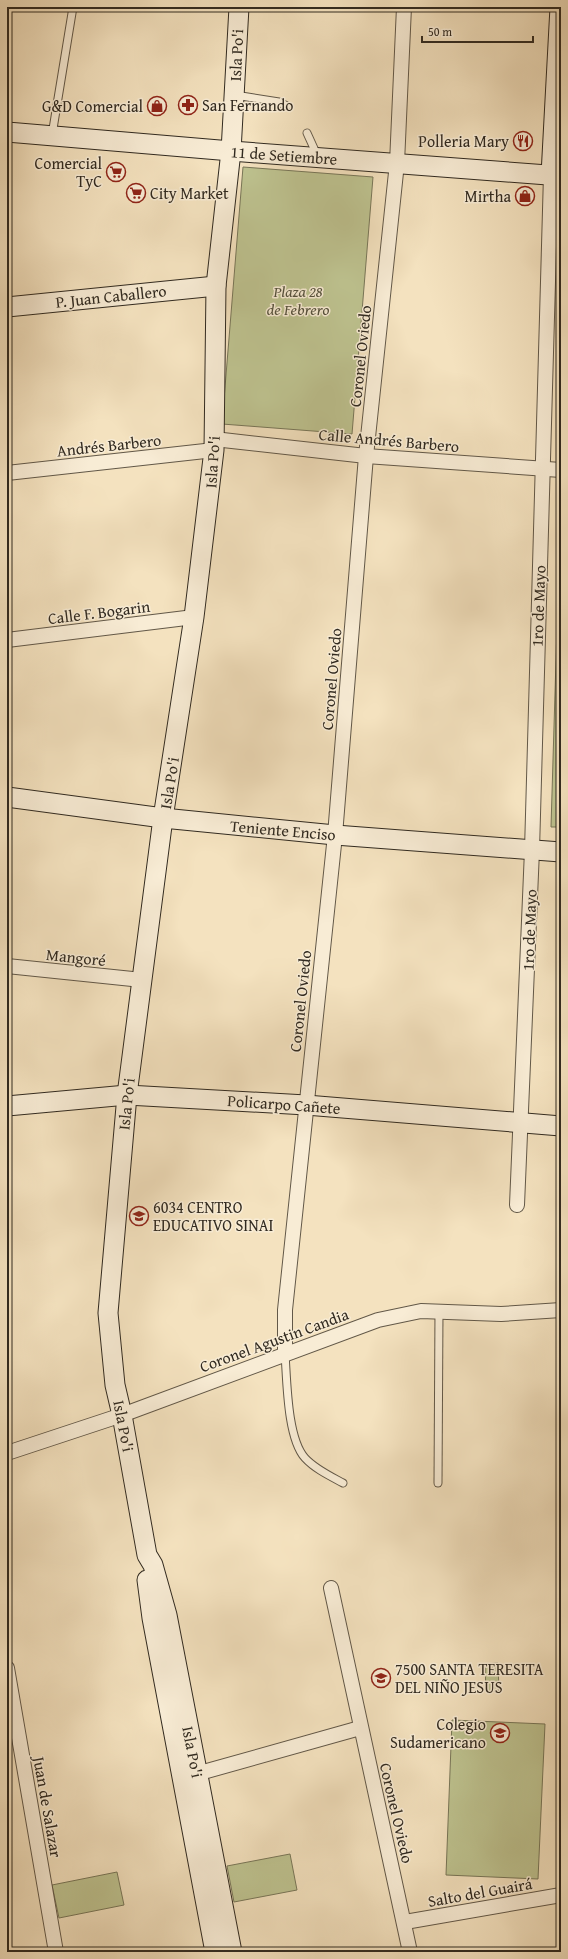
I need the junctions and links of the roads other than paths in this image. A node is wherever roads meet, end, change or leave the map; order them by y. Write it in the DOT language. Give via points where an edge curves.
graph roads {
  1 [pos="73,7"];
  2 [pos="239,7"];
  3 [pos="404,7"];
  4 [pos="560,7"];
  5 [pos="234,95"];
  6 [pos="287,106"];
  7 [pos="7,132"];
  8 [pos="307,134"];
  9 [pos="52,136"];
  10 [pos="231,152"];
  11 [pos="318,157"];
  12 [pos="397,163"];
  13 [pos="556,176"];
  14 [pos="216,286"];
  15 [pos="7,307"];
  16 [pos="214,444"];
  17 [pos="366,456"];
  18 [pos="542,469"];
  19 [pos="561,470"];
  20 [pos="7,473"];
  21 [pos="194,617"];
  22 [pos="7,640"];
  23 [pos="7,796"];
  24 [pos="163,818"];
  25 [pos="335,835"];
  26 [pos="532,850"];
  27 [pos="561,852"];
  28 [pos="7,966"];
  29 [pos="142,980"];
  30 [pos="127,1095"];
  31 [pos="306,1105"];
  32 [pos="7,1106"];
  33 [pos="521,1122"];
  34 [pos="561,1126"];
  35 [pos="517,1205"];
  36 [pos="561,1310"];
  37 [pos="439,1311"];
  38 [pos="285,1354"];
  39 [pos="122,1415"];
  40 [pos="7,1453"];
  41 [pos="343,1483"];
  42 [pos="438,1483"];
  43 [pos="331,1588"];
  44 [pos="7,1668"];
  45 [pos="360,1728"];
  46 [pos="190,1776"];
  47 [pos="561,1895"];
  48 [pos="405,1922"];
  49 [pos="56,1952"];
  50 [pos="215,1952"];
  51 [pos="232,1952"];
  52 [pos="410,1952"];
  1 -- 9 [label="lane"];
  2 -- 5 [label="street, Isla Po'i"];
  3 -- 12 [label="street, Coronel Oviedo"];
  4 -- 13 [label="street, 1ro de Mayo"];
  5 -- 6 [label="lane" via="279,102"];
  5 -- 10 [label="street, Isla Po'i"];
  7 -- 9 [label="street, 11 de Setiembre"];
  8 -- 11 [label="lane"];
  9 -- 10 [label="street, 11 de Setiembre"];
  10 -- 11 [label="street, 11 de Setiembre"];
  10 -- 14 [label="street, Isla Po'i"];
  11 -- 12 [label="street, 11 de Setiembre"];
  12 -- 13 [label="street, 11 de Setiembre"];
  12 -- 17 [label="street, Coronel Oviedo"];
  13 -- 18 [label="street, 1ro de Mayo"];
  14 -- 15 [label="street, P. Juan Caballero"];
  14 -- 16 [label="street, Isla Po'i"];
  16 -- 17 [label="street, Calle Andrés Barbero"];
  16 -- 20 [label="street, Andrés Barbero"];
  16 -- 21 [label="street, Isla Po'i"];
  17 -- 18 [label="street, Calle Andrés Barbero"];
  17 -- 25 [label="street, Coronel Oviedo"];
  18 -- 19 [label="street, Calle Andrés Barbero"];
  18 -- 26 [label="street, 1ro de Mayo"];
  21 -- 22 [label="street, Calle F. Bogarin"];
  21 -- 24 [label="street, Isla Po'i"];
  23 -- 24 [label="street, Teniente Enciso"];
  24 -- 25 [label="street, Teniente Enciso"];
  24 -- 29 [label="street, Isla Po'i"];
  25 -- 26 [label="street, Teniente Enciso"];
  25 -- 31 [label="street, Coronel Oviedo"];
  26 -- 27 [label="street, Teniente Enciso"];
  26 -- 33 [label="street, 1ro de Mayo"];
  28 -- 29 [label="street, Mangoré"];
  29 -- 30 [label="street, Isla Po'i"];
  30 -- 31 [label="street, Policarpo Cañete"];
  30 -- 32 [label="street, Policarpo Cañete"];
  30 -- 39 [label="street, Isla Po'i" via="108,1313 115,1385"];
  31 -- 33 [label="street, Policarpo Cañete"];
  31 -- 38 [label="street, Coronel Oviedo" via="285,1310"];
  33 -- 34 [label="street, Policarpo Cañete"];
  33 -- 35 [label="street, 1ro de Mayo"];
  36 -- 37 [label="street, Coronel Agustin Candia" via="501,1314"];
  37 -- 38 [label="street, Coronel Agustin Candia" via="378,1320"];
  37 -- 42 [label="lane"];
  38 -- 39 [label="street, Coronel Agustin Candia"];
  38 -- 41 [label="lane" via="289,1412 295,1440 304,1458 324,1474"];
  39 -- 40 [label="street, Coronel Agustin Candia"];
  39 -- 46 [label="street, Isla Po'i" via="147,1555 153,1566 167,1614"];
  43 -- 45 [label="street, Coronel Oviedo"];
  44 -- 49 [label="street, Juan de Salazar"];
  45 -- 46 [label="street"];
  45 -- 48 [label="street, Coronel Oviedo"];
  46 -- 50 [label="street, Isla Po'i"];
  46 -- 51 [label="street, Isla Po'i"];
  47 -- 48 [label="street, Salto del Guairá"];
  48 -- 52 [label="street, Coronel Oviedo"];
}
